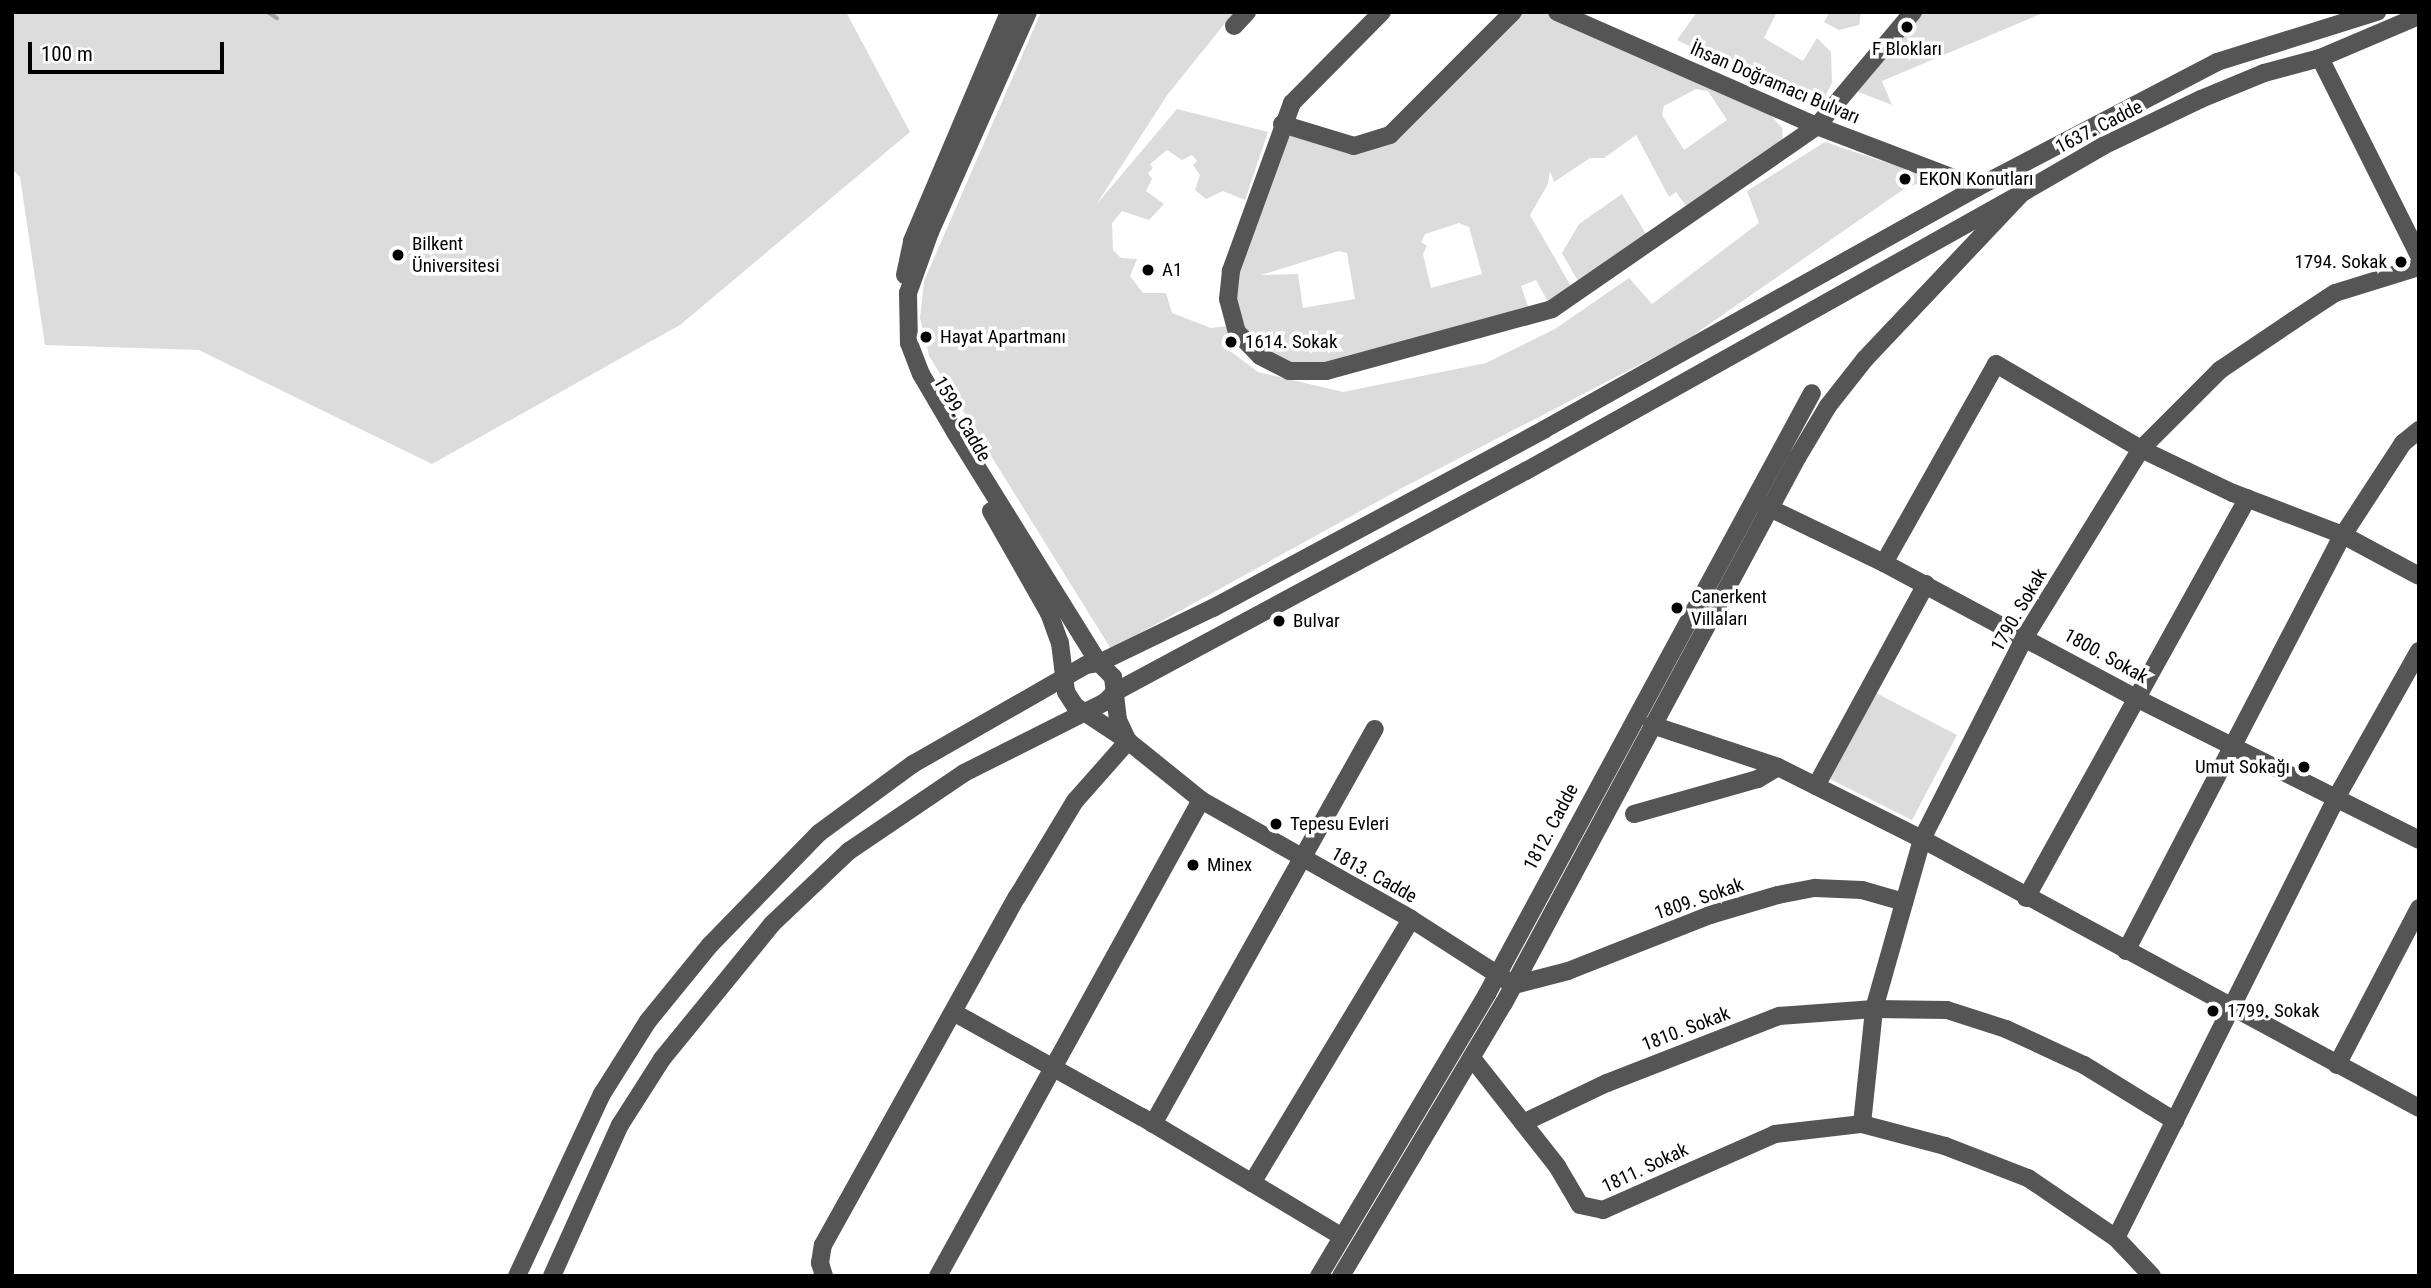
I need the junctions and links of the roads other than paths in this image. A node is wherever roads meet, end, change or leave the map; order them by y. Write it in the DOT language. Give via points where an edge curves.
graph roads {
  1 [pos="1009,12"];
  2 [pos="1028,12"];
  3 [pos="1247,12"];
  4 [pos="1382,12"];
  5 [pos="1513,12"];
  6 [pos="1557,12"];
  7 [pos="1913,12"];
  8 [pos="2377,12"];
  9 [pos="2419,16"];
  10 [pos="1234,26"];
  11 [pos="2320,58"];
  12 [pos="1282,124"];
  13 [pos="1817,126"];
  14 [pos="1978,187"];
  15 [pos="2022,193"];
  16 [pos="2419,256"];
  17 [pos="2419,267"];
  18 [pos="1812,393"];
  19 [pos="2419,430"];
  20 [pos="2141,449"];
  21 [pos="2248,498"];
  22 [pos="1752,500"];
  23 [pos="1772,510"];
  24 [pos="2343,535"];
  25 [pos="1884,563"];
  26 [pos="2419,576"];
  27 [pos="1926,584"];
  28 [pos="2026,635"];
  29 [pos="2419,652"];
  30 [pos="1099,663"];
  31 [pos="1064,680"];
  32 [pos="1115,692"];
  33 [pos="2134,696"];
  34 [pos="1081,711"];
  35 [pos="1651,725"];
  36 [pos="1376,729"];
  37 [pos="1128,741"];
  38 [pos="2231,746"];
  39 [pos="1778,767"];
  40 [pos="1816,786"];
  41 [pos="1201,800"];
  42 [pos="2335,800"];
  43 [pos="1634,814"];
  44 [pos="1922,839"];
  45 [pos="2419,840"];
  46 [pos="1303,859"];
  47 [pos="2026,898"];
  48 [pos="1904,902"];
  49 [pos="2419,908"];
  50 [pos="1411,919"];
  51 [pos="2126,951"];
  52 [pos="1498,973"];
  53 [pos="1514,985"];
  54 [pos="1874,1009"];
  55 [pos="2232,1011"];
  56 [pos="953,1012"];
  57 [pos="1472,1058"];
  58 [pos="2337,1065"];
  59 [pos="1051,1068"];
  60 [pos="2419,1108"];
  61 [pos="2175,1121"];
  62 [pos="1153,1124"];
  63 [pos="1523,1124"];
  64 [pos="1862,1124"];
  65 [pos="1252,1183"];
  66 [pos="1341,1237"];
  67 [pos="2116,1238"];
  68 [pos="517,1276"];
  69 [pos="552,1276"];
  70 [pos="824,1276"];
  71 [pos="938,1276"];
  72 [pos="1319,1276"];
  73 [pos="1341,1276"];
  74 [pos="2152,1276"];
  1 -- 31 [label="street, 1599. Cadde" via="912,241 900,298 901,342 915,378 1049,614 1060,643"];
  2 -- 30 [label="street, 1599. Cadde" via="930,232 908,293 909,343 920,374"];
  3 -- 10 [label="street"];
  4 -- 12 [label="street" via="1292,103"];
  5 -- 12 [label="street" via="1390,135 1354,146"];
  6 -- 13 [label="street, İhsan Doğramacı Bulvarı"];
  7 -- 13 [label="street"];
  8 -- 14 [label="street, 1637. Cadde" via="2217,62"];
  9 -- 11 [label="street, 1637. Cadde"];
  11 -- 15 [label="street, 1637. Cadde" via="2264,73 2201,99 2103,146"];
  11 -- 16 [label="street"];
  12 -- 13 [label="street" via="1232,267 1227,299 1237,332 1260,356 1289,371 1326,372 1552,309"];
  13 -- 14 [label="street, İhsan Doğramacı Bulvarı"];
  14 -- 30 [label="street, 1637. Cadde" via="1545,429 1213,608"];
  15 -- 23 [label="street, 1637. Cadde" via="1936,279 1835,397"];
  15 -- 32 [label="street" via="1526,471"];
  17 -- 20 [label="street, 1790. Sokak" via="2335,293 2220,370"];
  18 -- 22 [label="street, 1812. Cadde"];
  19 -- 24 [label="street" via="2403,443"];
  20 -- 21 [label="street"];
  20 -- 25 [label="street" via="1996,364"];
  20 -- 28 [label="street, 1790. Sokak"];
  21 -- 24 [label="street"];
  21 -- 33 [label="street"];
  22 -- 23 [label="street, 1800. Sokak"];
  22 -- 52 [label="street, 1812. Cadde"];
  23 -- 25 [label="street, 1800. Sokak"];
  23 -- 35 [label="street"];
  24 -- 26 [label="street"];
  24 -- 38 [label="street"];
  25 -- 27 [label="street, 1800. Sokak"];
  27 -- 28 [label="street, 1800. Sokak"];
  27 -- 40 [label="street"];
  28 -- 33 [label="street, 1800. Sokak"];
  28 -- 44 [label="street, 1790. Sokak"];
  29 -- 42 [label="street"];
  30 -- 31 [label="street" via="1086,665"];
  30 -- 32 [label="street" via="1113,677"];
  31 -- 34 [label="street" via="1069,700"];
  31 -- 68 [label="street" via="913,764 819,833 710,945 648,1021 602,1094"];
  32 -- 34 [label="street" via="1105,702"];
  32 -- 37 [label="street" via="1118,720"];
  33 -- 38 [label="street, 1800. Sokak"];
  33 -- 47 [label="street"];
  34 -- 37 [label="street, 1813. Cadde"];
  34 -- 69 [label="street" via="910,808 849,851 772,924 716,988 634,1103"];
  35 -- 39 [label="street"];
  35 -- 53 [label="street"];
  36 -- 46 [label="street"];
  37 -- 41 [label="street, 1813. Cadde"];
  37 -- 56 [label="street" via="1110,757 1065,817"];
  38 -- 42 [label="street, 1800. Sokak"];
  38 -- 51 [label="street"];
  39 -- 40 [label="street"];
  39 -- 43 [label="street" via="1758,779"];
  40 -- 44 [label="street"];
  41 -- 46 [label="street, 1813. Cadde"];
  41 -- 59 [label="street"];
  42 -- 45 [label="street, 1800. Sokak"];
  42 -- 55 [label="street"];
  44 -- 47 [label="street"];
  44 -- 48 [label="street, 1790. Sokak"];
  46 -- 50 [label="street, 1813. Cadde"];
  46 -- 62 [label="street"];
  47 -- 51 [label="street"];
  48 -- 53 [label="street, 1809. Sokak" via="1862,890 1815,888 1778,895 1710,915 1568,971"];
  48 -- 54 [label="street, 1790. Sokak"];
  49 -- 58 [label="street"];
  50 -- 52 [label="street, 1813. Cadde"];
  50 -- 65 [label="street"];
  51 -- 55 [label="street"];
  52 -- 53 [label="street, 1813. Cadde"];
  52 -- 66 [label="street, 1812. Cadde"];
  53 -- 57 [label="street"];
  54 -- 61 [label="street, 1810. Sokak" via="1947,1010 2006,1029 2084,1065"];
  54 -- 63 [label="street, 1810. Sokak" via="1779,1016 1607,1083"];
  54 -- 64 [label="street, 1790. Sokak"];
  55 -- 58 [label="street"];
  55 -- 61 [label="street"];
  56 -- 59 [label="street"];
  56 -- 70 [label="street" via="823,1245 820,1264"];
  57 -- 63 [label="street, 1811. Sokak"];
  57 -- 73 [label="street"];
  58 -- 60 [label="street"];
  59 -- 62 [label="street"];
  59 -- 71 [label="street"];
  61 -- 67 [label="street"];
  62 -- 65 [label="street"];
  63 -- 64 [label="street, 1811. Sokak" via="1580,1205 1603,1210 1775,1134"];
  64 -- 67 [label="street" via="1945,1146 2028,1178"];
  65 -- 66 [label="street"];
  66 -- 72 [label="street, 1812. Cadde"];
  67 -- 74 [label="street"];
}
